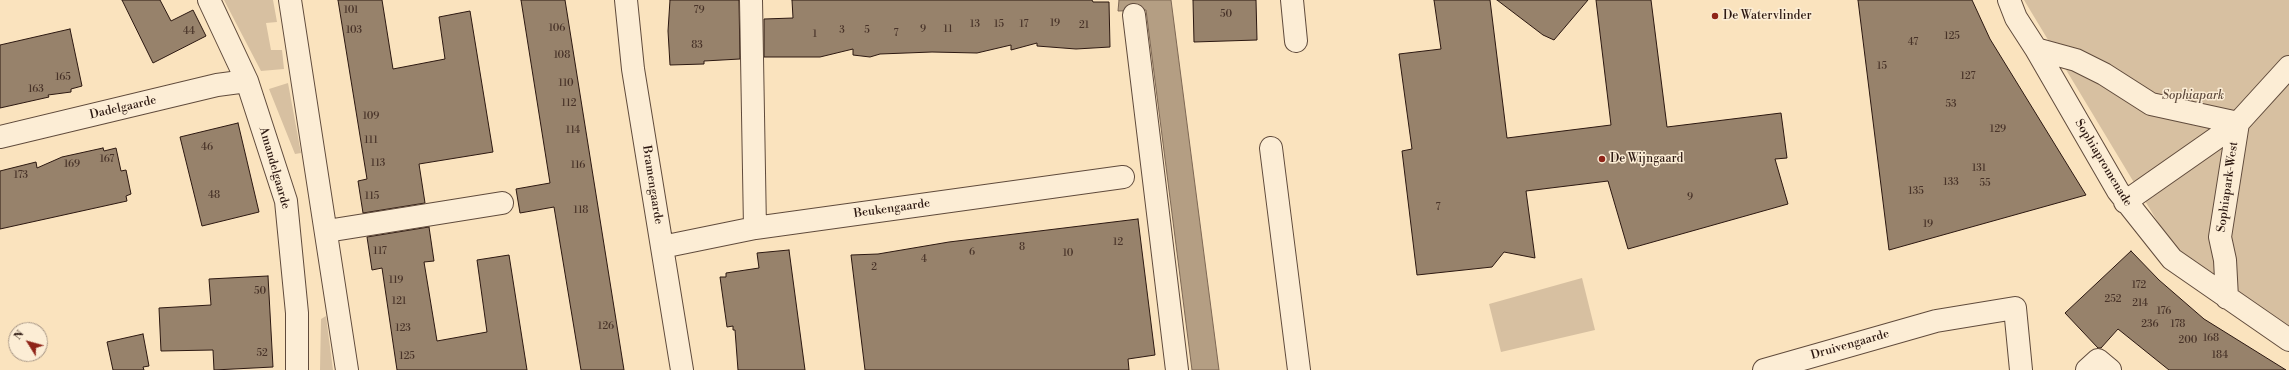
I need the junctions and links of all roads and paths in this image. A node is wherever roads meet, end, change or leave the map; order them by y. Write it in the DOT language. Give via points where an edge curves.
graph roads {
  1 [pos="209,0"];
  2 [pos="290,0"];
  3 [pos="626,0"];
  4 [pos="751,0"];
  5 [pos="1292,0"];
  6 [pos="2009,0"];
  7 [pos="1134,15"];
  8 [pos="1296,42"];
  9 [pos="2036,49"];
  10 [pos="2289,67"];
  11 [pos="247,81"];
  12 [pos="2238,123"];
  13 [pos="0,137"];
  14 [pos="1271,148"];
  15 [pos="1124,177"];
  16 [pos="2125,202"];
  17 [pos="502,203"];
  18 [pos="755,228"];
  19 [pos="326,231"];
  20 [pos="662,247"];
  21 [pos="2227,298"];
  22 [pos="2289,340"];
  23 [pos="297,370"];
  24 [pos="347,370"];
  25 [pos="682,370"];
  26 [pos="1177,370"];
  27 [pos="1299,370"];
  28 [pos="1764,370"];
  29 [pos="2021,370"];
  30 [pos="2087,370"];
  31 [pos="2110,370"];
  1 -- 11 [label="street, Amandelgaarde"];
  2 -- 19 [label="street"];
  3 -- 20 [label="street, Bramengaarde" via="633,69"];
  4 -- 18 [label="street"];
  5 -- 8 [label="street"];
  6 -- 9 [label="street, Sophiapromenade" via="2016,18"];
  7 -- 26 [label="street"];
  9 -- 12 [label="street" via="2076,60 2104,74 2151,104"];
  9 -- 16 [label="street, Sophiapromenade"];
  10 -- 12 [label="street, Sophiapark-West"];
  11 -- 13 [label="street, Dadelgaarde" via="217,85"];
  11 -- 23 [label="street, Amandelgaarde" via="286,201 297,313"];
  12 -- 16 [label="street, Sophiapark-West"];
  12 -- 21 [label="street, Sophiapark-West" via="2220,237 2225,260"];
  14 -- 27 [label="street"];
  15 -- 18 [label="street, Beukengaarde"];
  16 -- 21 [label="street, Sophiapromenade" via="2172,259"];
  17 -- 19 [label="street"];
  18 -- 20 [label="street, Beukengaarde"];
  19 -- 24 [label="street"];
  20 -- 25 [label="street, Bramengaarde"];
  21 -- 22 [label="street, Sophiapromenade"];
  28 -- 29 [label="street, Druivengaarde" via="1936,321 2015,308"];
  30 -- 31 [label="street" via="2098,360"];
}
